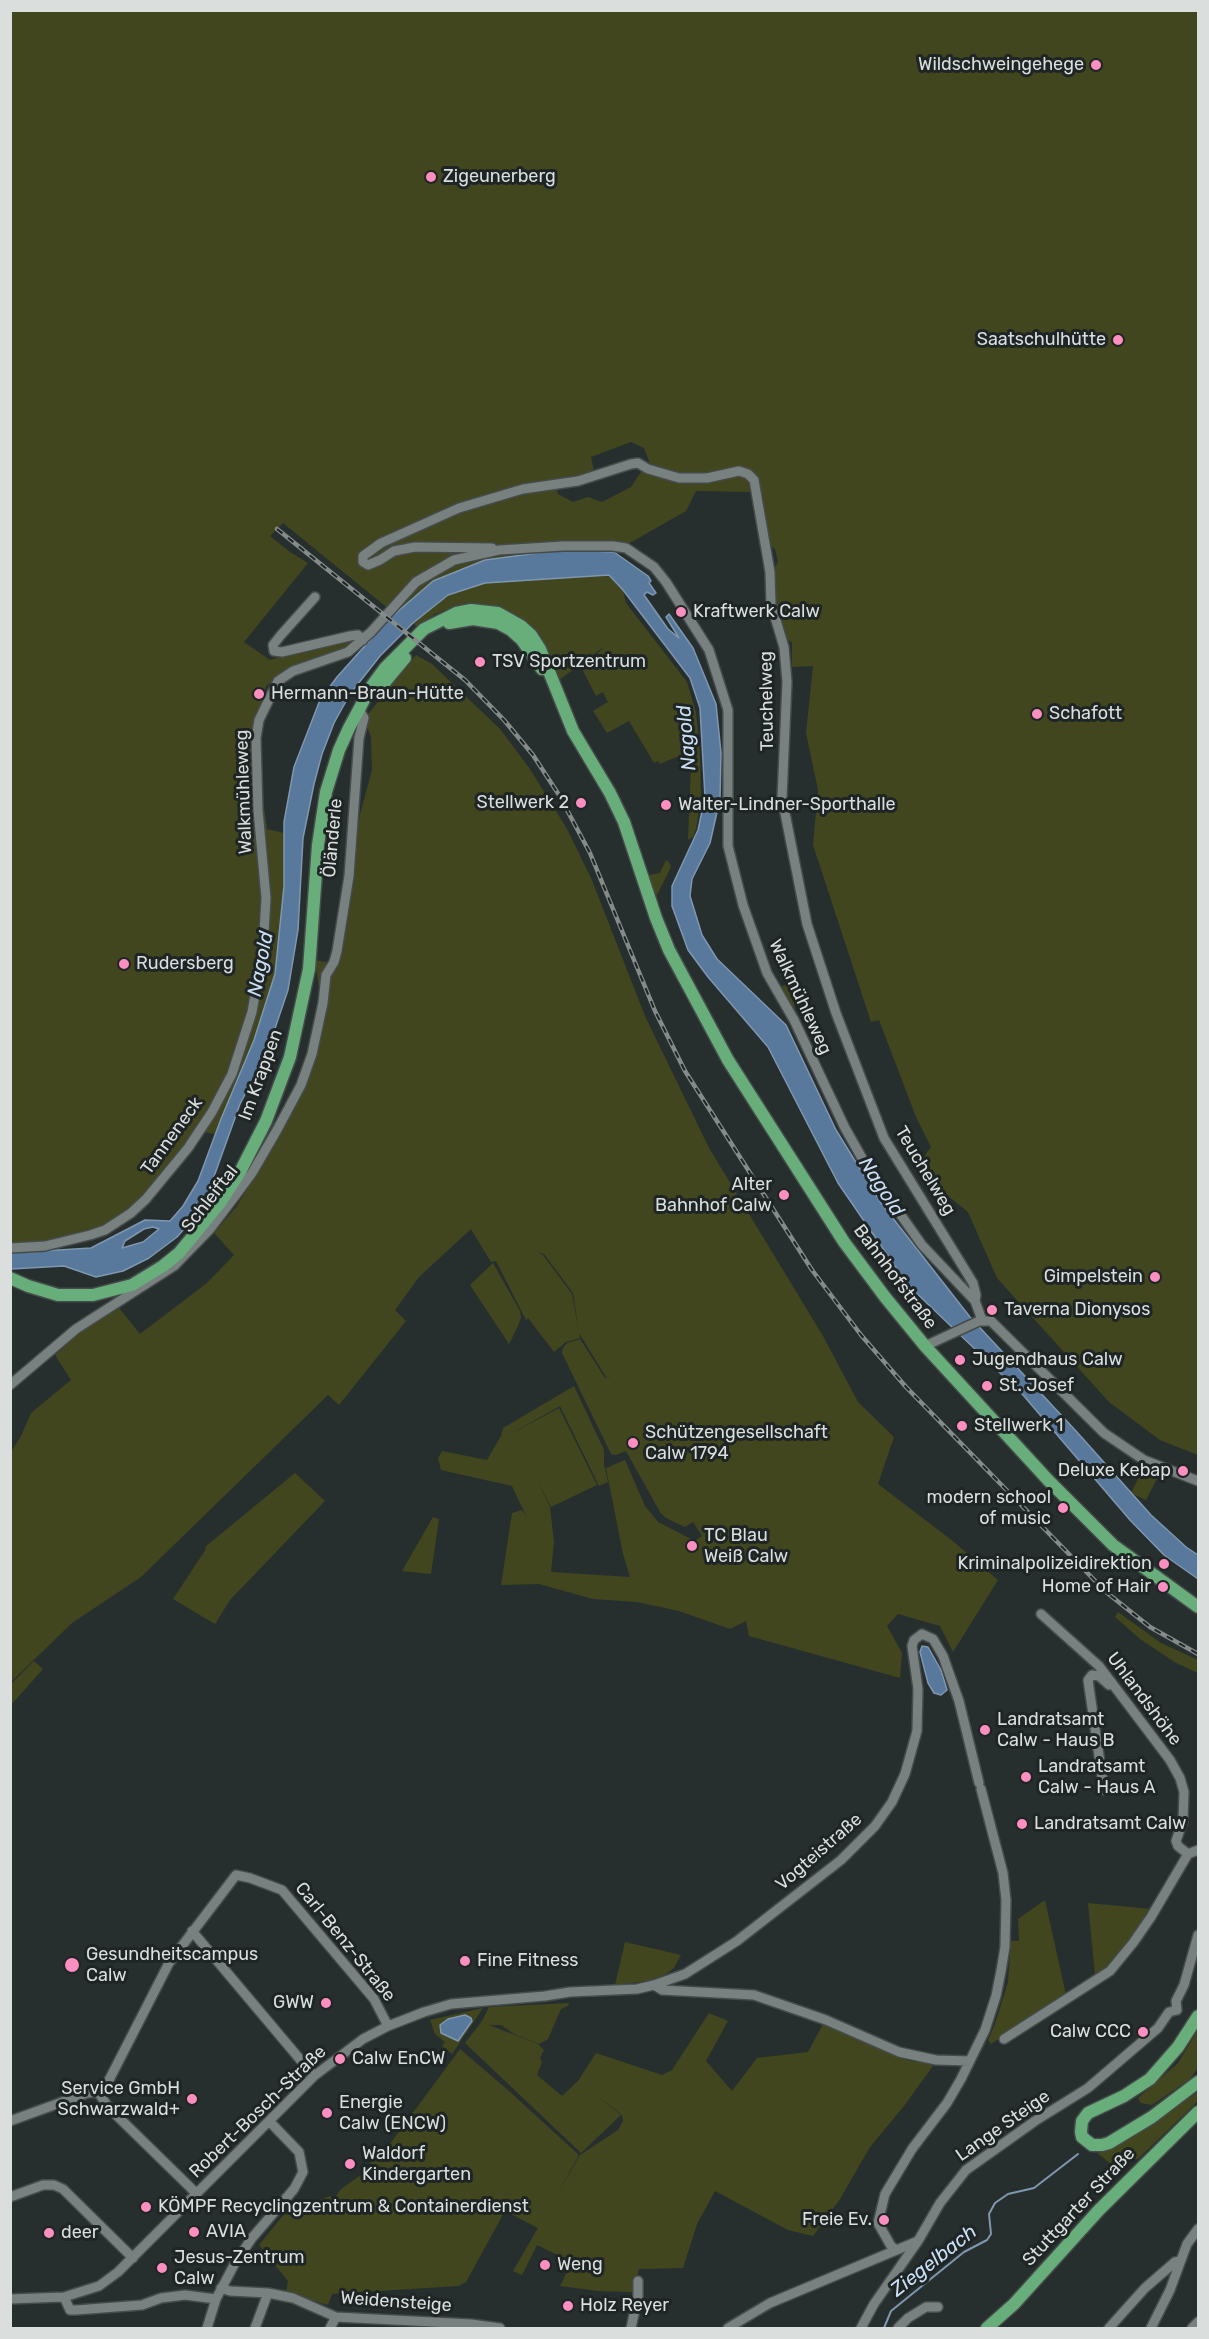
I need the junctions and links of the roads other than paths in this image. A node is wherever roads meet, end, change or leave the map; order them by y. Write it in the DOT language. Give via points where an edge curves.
graph roads {
  1 [pos="499,550"];
  2 [pos="315,597"];
  3 [pos="363,640"];
  4 [pos="361,707"];
  5 [pos="651,901"];
  6 [pos="263,950"];
  7 [pos="309,969"];
  8 [pos="326,975"];
  9 [pos="10,1248"];
  10 [pos="10,1278"];
  11 [pos="975,1301"];
  12 [pos="980,1321"];
  13 [pos="925,1346"];
  14 [pos="10,1385"];
  15 [pos="1198,1481"];
  16 [pos="1198,1607"];
  17 [pos="1041,1614"];
  18 [pos="1128,1702"];
  19 [pos="1104,1790"];
  20 [pos="1198,1850"];
  21 [pos="1188,1854"];
  22 [pos="192,1931"];
  23 [pos="1198,1935"];
  24 [pos="154,1968"];
  25 [pos="163,1973"];
  26 [pos="654,1985"];
  27 [pos="1177,2010"];
  28 [pos="1197,2019"];
  29 [pos="388,2026"];
  30 [pos="1004,2039"];
  31 [pos="970,2061"];
  32 [pos="314,2076"];
  33 [pos="1198,2082"];
  34 [pos="98,2092"];
  35 [pos="1198,2112"];
  36 [pos="10,2121"];
  37 [pos="268,2121"];
  38 [pos="197,2194"];
  39 [pos="10,2197"];
  40 [pos="1198,2229"];
  41 [pos="918,2241"];
  42 [pos="895,2249"];
  43 [pos="133,2258"];
  44 [pos="1180,2261"];
  45 [pos="638,2281"];
  46 [pos="221,2288"];
  47 [pos="268,2293"];
  48 [pos="64,2297"];
  49 [pos="10,2299"];
  50 [pos="216,2299"];
  51 [pos="938,2307"];
  52 [pos="336,2317"];
  53 [pos="1198,2322"];
  54 [pos="207,2328"];
  55 [pos="255,2328"];
  56 [pos="330,2328"];
  57 [pos="500,2328"];
  58 [pos="631,2328"];
  59 [pos="728,2328"];
  60 [pos="861,2328"];
  61 [pos="898,2328"];
  62 [pos="987,2328"];
  63 [pos="1109,2328"];
  64 [pos="1151,2328"];
  65 [pos="1192,2328"];
  1 -- 3 [label="street, Walkmühleweg" via="454,560 434,570 416,582"];
  1 -- 11 [label="street, Walkmühleweg" via="626,548 654,567 705,641 728,710 728,846 758,951 867,1167 922,1245"];
  1 -- 11 [label="street, Teuchelweg" via="415,547 394,551 368,565 363,562 363,556 381,543 459,508 523,489 578,481 631,464 679,478 707,478 739,471 754,480 770,572 771,604 784,647 787,682 782,798 807,924 884,1138 973,1283"];
  2 -- 3 [label="street" via="280,635 273,645 274,651 358,635"];
  3 -- 6 [label="street, Walkmühleweg" via="348,652 293,671 278,681 259,720 258,810 266,898"];
  4 -- 5 [label="main road, Im Krappen" via="435,630 460,620 486,620 511,630 553,684 573,731 610,793"];
  4 -- 7 [label="main road, Im Krappen" via="339,750 326,792"];
  4 -- 8 [label="street, Öländerle" via="364,718 359,738 349,876 337,951"];
  5 -- 13 [label="main road, Bahnhofstraße" via="669,950 745,1088 844,1242"];
  6 -- 9 [label="street, Tanneneck" via="252,1012 232,1074 188,1148 146,1199 105,1230 45,1246"];
  7 -- 8 [label="street"];
  7 -- 10 [label="main road, Im Krappen" via="290,1057 266,1121 240,1172 194,1237 163,1266 132,1285 93,1295 58,1295"];
  8 -- 14 [label="street, Schleiftal" via="312,1054 301,1084 252,1173 210,1229 174,1266 76,1329"];
  11 -- 12 [label="street, Walkmühleweg"];
  12 -- 13 [label="street"];
  12 -- 15 [label="street" via="996,1324 1084,1414 1128,1451"];
  13 -- 16 [label="main road, Bahnhofstraße" via="1113,1545"];
  17 -- 18 [label="street, Uhlandshöhe" via="1099,1666"];
  18 -- 19 [label="street" via="1099,1676 1092,1675 1088,1680"];
  18 -- 21 [label="street, Uhlandshöhe" via="1180,1778 1185,1806 1176,1841"];
  20 -- 21 [label="street"];
  21 -- 30 [label="street" via="1152,1917 1110,1971"];
  22 -- 25 [label="street"];
  22 -- 29 [label="street, Carl-Benz-Straße" via="237,1875 282,1890 374,1999"];
  22 -- 32 [label="street"];
  23 -- 27 [label="street" via="1176,2001"];
  24 -- 25 [label="street"];
  25 -- 34 [label="street" via="106,2086"];
  26 -- 29 [label="street, Robert-Bosch-Straße" via="474,2001 424,2012"];
  26 -- 31 [label="street" via="662,1990 757,1996 811,2014 899,2052 936,2060"];
  26 -- 31 [label="street, Vogteistraße" via="685,1974 737,1941 841,1860 885,1813 912,1755 918,1712 912,1646 922,1634 933,1639 944,1656 957,1695 1003,1874 1006,1900 1005,1947 996,1996"];
  27 -- 28 [label="street"];
  27 -- 41 [label="street, Lange Steige" via="1169,2012 1158,2028 1088,2088 966,2170 940,2203"];
  28 -- 33 [label="main road, Stuttgarter Straße" via="1150,2079 1088,2113 1082,2121 1082,2137 1092,2145 1109,2143"];
  29 -- 32 [label="street, Robert-Bosch-Straße" via="341,2054"];
  31 -- 42 [label="street, Vogteistraße" via="947,2103 912,2149 885,2194 878,2223"];
  32 -- 37 [label="street, Robert-Bosch-Straße"];
  34 -- 36 [label="street"];
  34 -- 38 [label="street, Robert-Bosch-Straße" via="108,2108"];
  35 -- 62 [label="main road, Stuttgarter Straße"];
  37 -- 38 [label="street, Robert-Bosch-Straße"];
  37 -- 46 [label="street" via="298,2152 303,2172 294,2189 252,2238"];
  38 -- 43 [label="street, Robert-Bosch-Straße"];
  39 -- 43 [label="street" via="43,2185 63,2189"];
  40 -- 44 [label="street"];
  41 -- 42 [label="street"];
  41 -- 60 [label="street, Lange Steige"];
  42 -- 59 [label="street" via="770,2303"];
  43 -- 48 [label="street, Robert-Bosch-Straße" via="99,2286"];
  44 -- 63 [label="street" via="1146,2288"];
  44 -- 64 [label="street"];
  45 -- 58 [label="street"];
  46 -- 47 [label="street, Weidensteige"];
  46 -- 50 [label="street"];
  47 -- 52 [label="street, Weidensteige" via="293,2298"];
  47 -- 55 [label="street"];
  48 -- 49 [label="street, Robert-Bosch-Straße"];
  48 -- 50 [label="street" via="70,2310 142,2305 167,2297"];
  50 -- 54 [label="street"];
  51 -- 61 [label="street" via="926,2307"];
  52 -- 56 [label="street"];
  52 -- 57 [label="street, Weidensteige"];
  53 -- 65 [label="street"];
}
